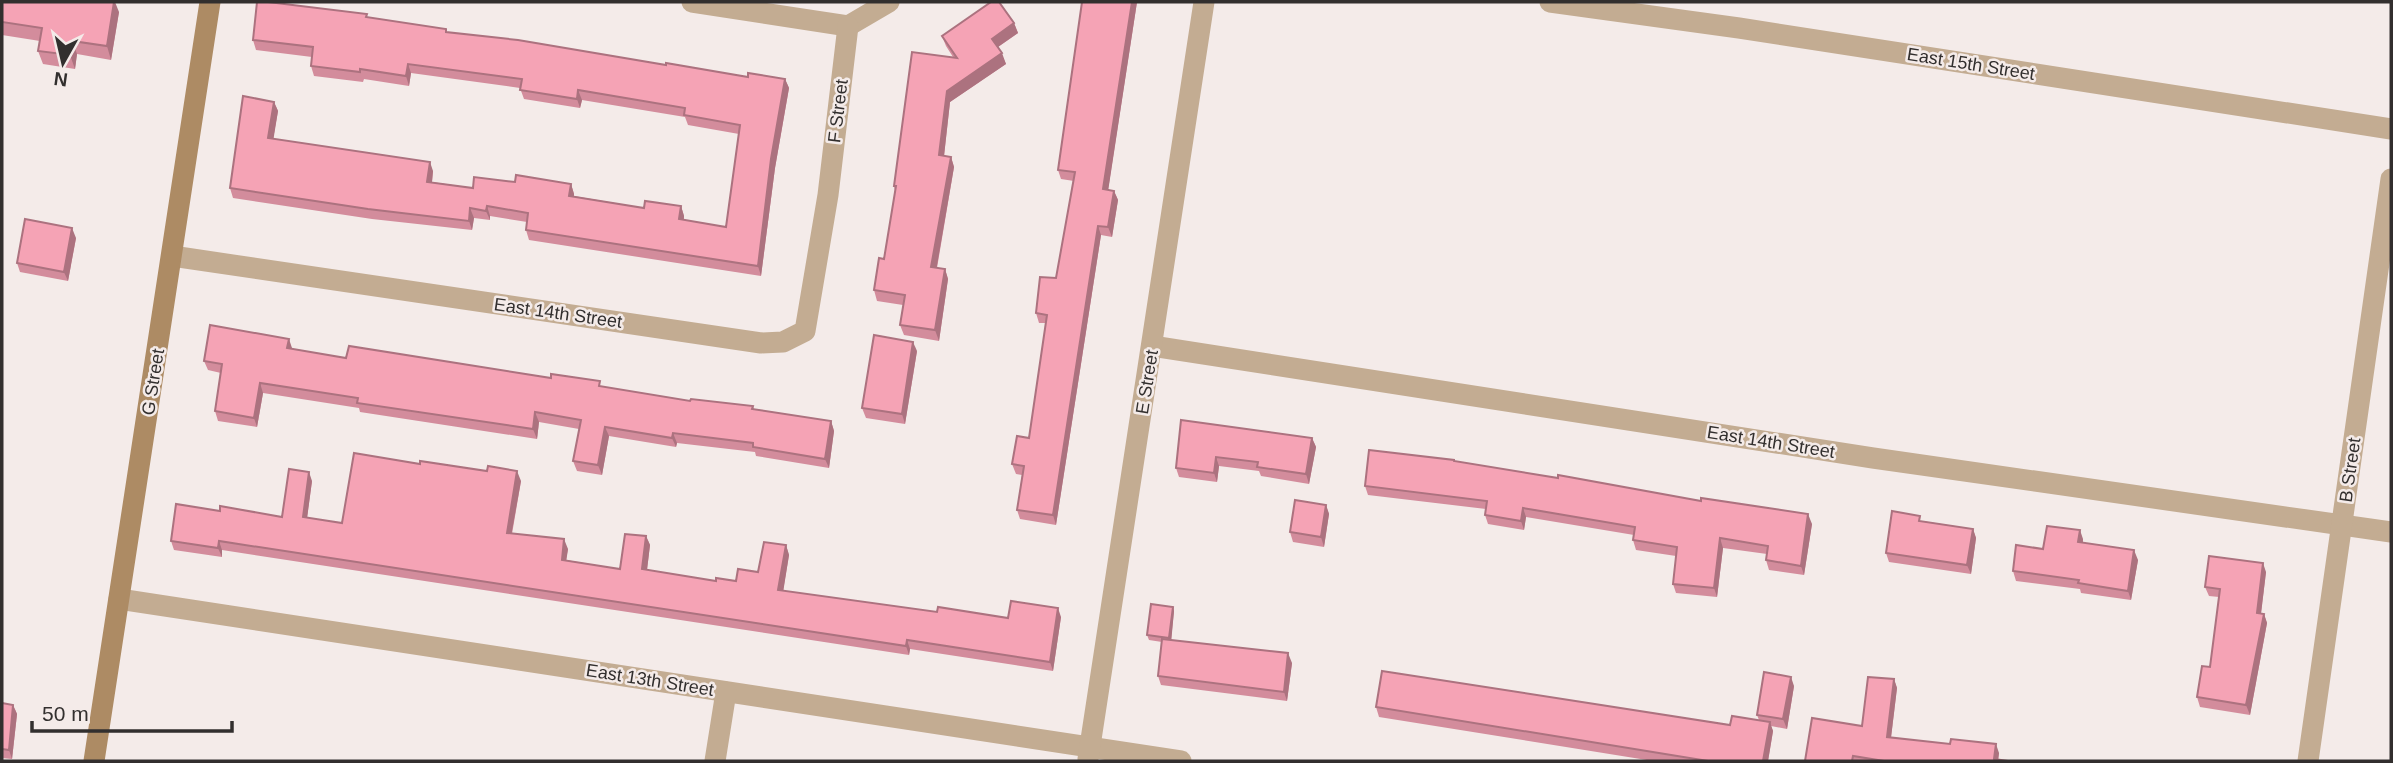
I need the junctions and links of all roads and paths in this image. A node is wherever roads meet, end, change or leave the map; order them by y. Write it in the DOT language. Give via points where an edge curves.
graph roads {
  1 [pos="210,2"];
  2 [pos="692,2"];
  3 [pos="889,2"];
  4 [pos="1204,2"];
  5 [pos="1549,2"];
  6 [pos="848,26"];
  7 [pos="2391,129"];
  8 [pos="2391,179"];
  9 [pos="828,195"];
  10 [pos="172,256"];
  11 [pos="1152,346"];
  12 [pos="2342,524"];
  13 [pos="2391,532"];
  14 [pos="118,599"];
  15 [pos="726,692"];
  16 [pos="1089,755"];
  17 [pos="94,761"];
  18 [pos="715,761"];
  19 [pos="1181,761"];
  20 [pos="2308,761"];
  1 -- 10 [label="main road, G Street"];
  2 -- 6 [label="street"];
  3 -- 6 [label="street"];
  4 -- 11 [label="street, E Street"];
  5 -- 7 [label="street, East 15th Street"];
  6 -- 9 [label="street, F Street"];
  8 -- 12 [label="street, B Street"];
  9 -- 10 [label="street, East 14th Street" via="805,331 783,342 761,343"];
  10 -- 14 [label="main road, G Street"];
  11 -- 12 [label="street, East 14th Street" via="1873,458"];
  11 -- 16 [label="street, E Street"];
  12 -- 13 [label="street, East 14th Street"];
  12 -- 20 [label="street, B Street"];
  14 -- 15 [label="street, East 13th Street"];
  14 -- 17 [label="main road, G Street"];
  15 -- 16 [label="street, East 13th Street"];
  15 -- 18 [label="street"];
  16 -- 19 [label="street, East 13th Street"];
}
